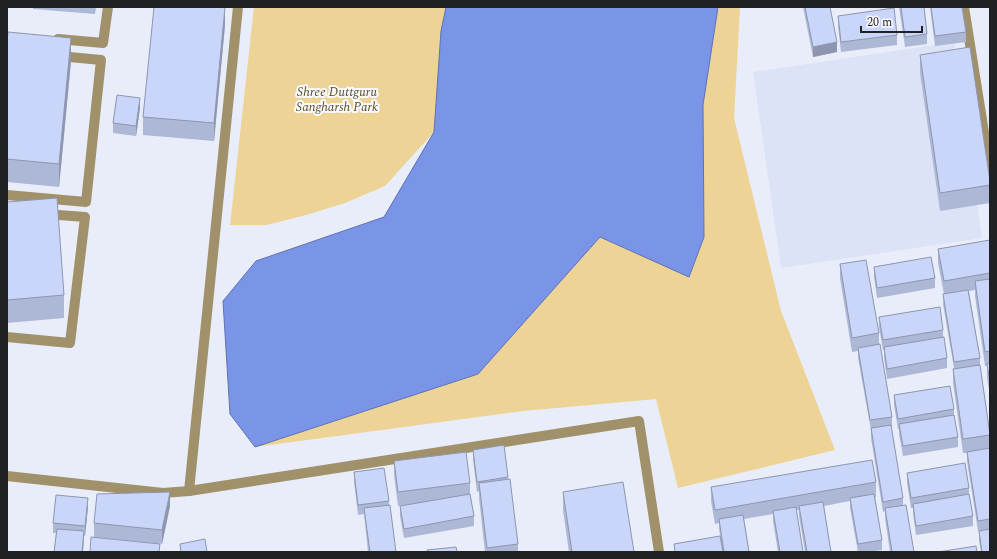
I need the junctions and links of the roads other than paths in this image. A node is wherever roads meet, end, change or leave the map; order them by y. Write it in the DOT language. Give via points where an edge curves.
graph roads {
  1 [pos="108,7"];
  2 [pos="238,7"];
  3 [pos="964,7"];
  4 [pos="52,39"];
  5 [pos="46,55"];
  6 [pos="986,117"];
  7 [pos="990,170"];
  8 [pos="7,195"];
  9 [pos="38,213"];
  10 [pos="7,337"];
  11 [pos="7,476"];
  12 [pos="190,492"];
  13 [pos="659,552"];
  1 -- 4 [label="street" via="104,43"];
  2 -- 12 [label="street"];
  3 -- 6 [label="street"];
  5 -- 8 [label="street" via="101,60 86,202"];
  6 -- 7 [label="street"];
  9 -- 10 [label="street" via="85,217 70,343"];
  11 -- 12 [label="street" via="164,493"];
  12 -- 13 [label="street" via="639,421"];
}
